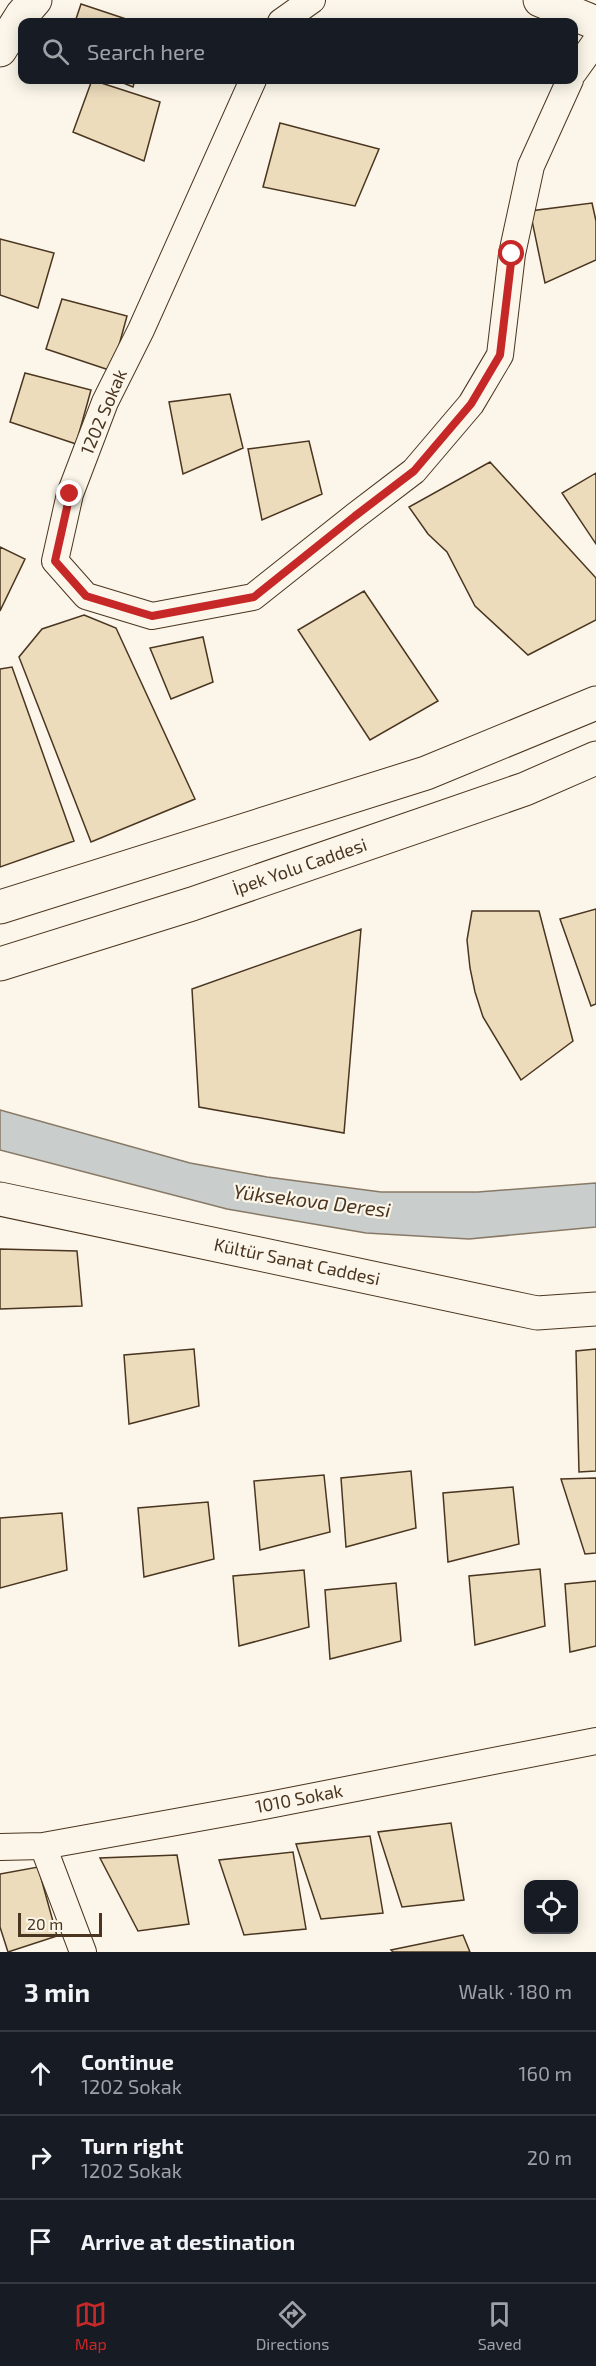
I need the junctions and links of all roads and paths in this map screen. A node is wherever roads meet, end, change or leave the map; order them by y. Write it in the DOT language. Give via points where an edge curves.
graph roads {
  1 [pos="35,0"];
  2 [pos="312,0"];
  3 [pos="540,0"];
  4 [pos="20,18"];
  5 [pos="287,18"];
  6 [pos="18,21"];
  7 [pos="596,24"];
  8 [pos="596,41"];
  9 [pos="0,50"];
  10 [pos="578,65"];
  11 [pos="251,84"];
  12 [pos="568,84"];
  13 [pos="596,703"];
  14 [pos="596,758"];
  15 [pos="0,907"];
  16 [pos="0,964"];
  17 [pos="0,1199"];
  18 [pos="596,1309"];
  19 [pos="596,1741"];
  20 [pos="43,1846"];
  21 [pos="0,1847"];
  22 [pos="83,1952"];
  1 -- 4 [label="main road"];
  2 -- 5 [label="street"];
  3 -- 7 [label="main road"];
  6 -- 9 [label="main road"];
  8 -- 10 [label="street"];
  11 -- 12 [label="street, 1202 Sokak" via="105,402 70,494 55,561 86,596 152,616 254,597 414,471 471,404 500,355 512,254 531,166"];
  13 -- 15 [label="main road" via="426,773"];
  14 -- 16 [label="main road, İpek Yolu Caddesi" via="525,789 192,904"];
  17 -- 18 [label="main road, Kültür Sanat Caddesi" via="537,1312"];
  19 -- 20 [label="street, 1010 Sokak"];
  20 -- 21 [label="street, 1010 Sokak"];
  20 -- 22 [label="street"];
}
